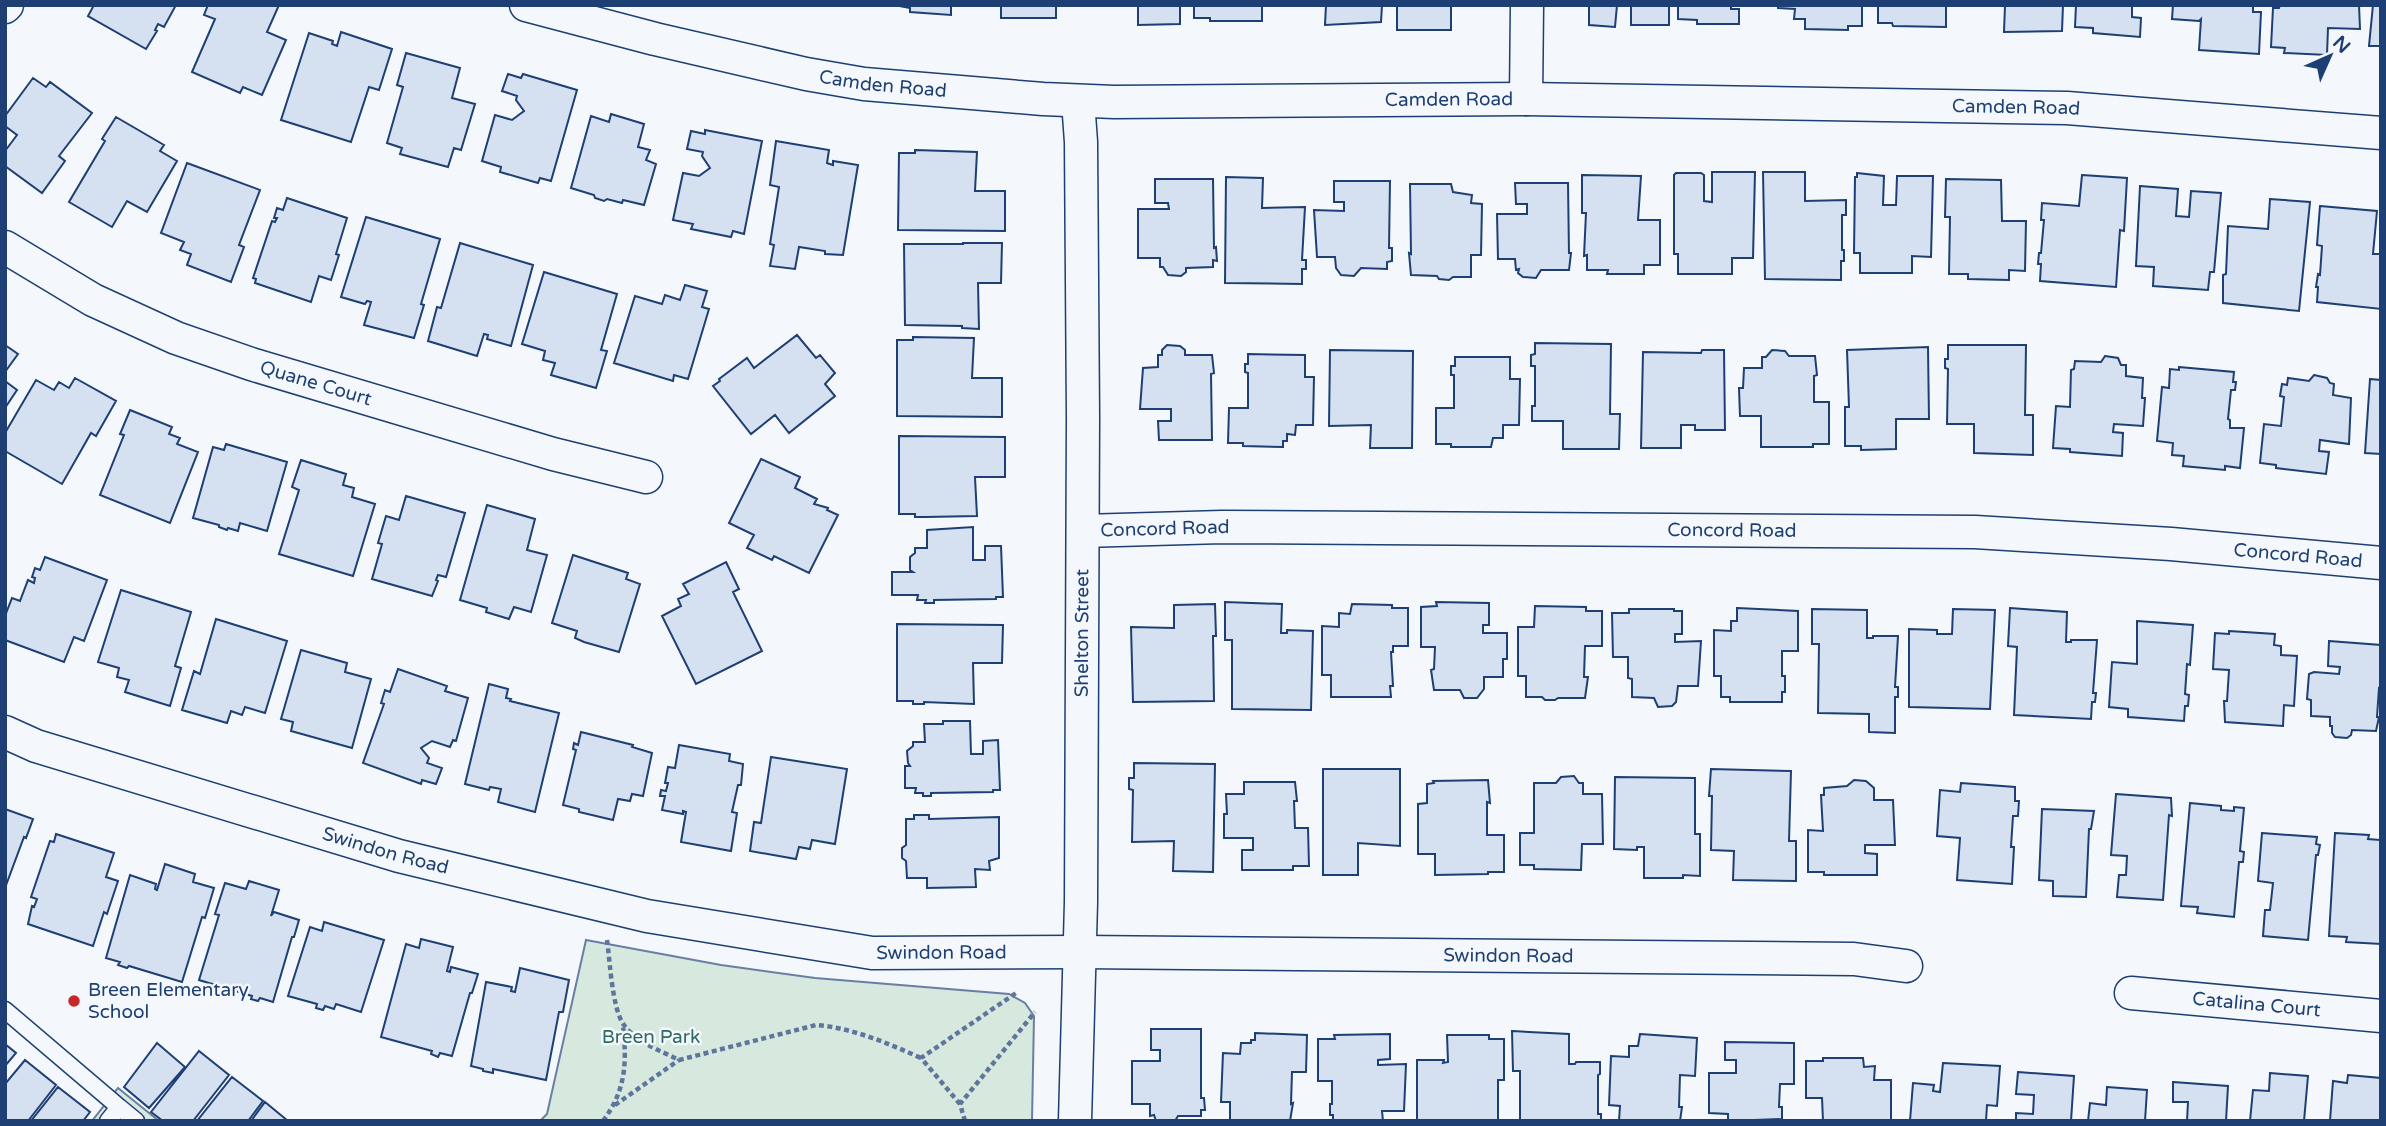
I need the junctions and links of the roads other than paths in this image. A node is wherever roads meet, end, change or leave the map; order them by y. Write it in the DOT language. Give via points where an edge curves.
graph roads {
  1 [pos="526,5"];
  2 [pos="1527,5"];
  3 [pos="1526,99"];
  4 [pos="1078,101"];
  5 [pos="2381,133"];
  6 [pos="5,247"];
  7 [pos="646,477"];
  8 [pos="1083,531"];
  9 [pos="2381,563"];
  10 [pos="5,732"];
  11 [pos="1080,952"];
  12 [pos="1906,966"];
  13 [pos="2131,993"];
  14 [pos="5,1010"];
  15 [pos="2381,1016"];
  16 [pos="119,1107"];
  17 [pos="108,1121"];
  18 [pos="136,1121"];
  19 [pos="1075,1121"];
  1 -- 4 [label="street, Camden Road" via="806,74 864,84"];
  2 -- 3 [label="street"];
  3 -- 4 [label="street, Camden Road"];
  3 -- 5 [label="street, Camden Road" via="2067,108"];
  4 -- 8 [label="street, Shelton Street"];
  6 -- 7 [label="street, Quane Court" via="93,300 176,338 540,450"];
  8 -- 9 [label="street, Concord Road" via="1236,527 1975,532"];
  8 -- 11 [label="street, Shelton Street"];
  10 -- 11 [label="street, Swindon Road" via="36,746 399,856 647,915 872,953"];
  11 -- 12 [label="street, Swindon Road" via="1854,959"];
  11 -- 19 [label="street, Shelton Street"];
  13 -- 15 [label="street, Catalina Court"];
  14 -- 16 [label="lane"];
  16 -- 17 [label="lane"];
  16 -- 18 [label="lane"];
}
